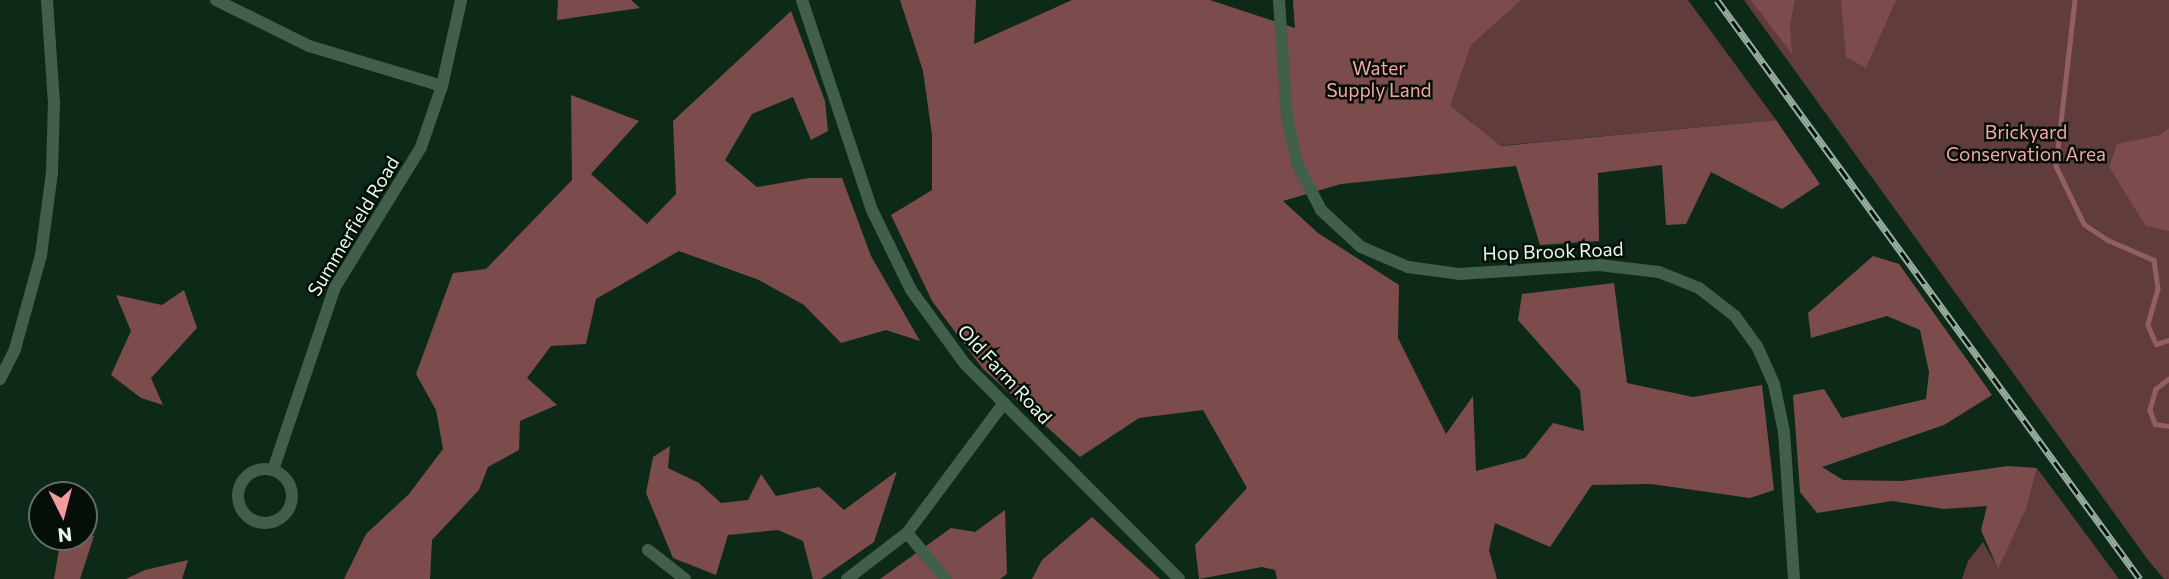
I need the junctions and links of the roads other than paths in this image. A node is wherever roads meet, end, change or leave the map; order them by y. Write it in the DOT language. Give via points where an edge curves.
graph roads {
  1 [pos="47,0"];
  2 [pos="216,0"];
  3 [pos="461,0"];
  4 [pos="802,0"];
  5 [pos="1279,0"];
  6 [pos="442,86"];
  7 [pos="0,379"];
  8 [pos="1003,403"];
  9 [pos="273,470"];
  10 [pos="907,533"];
  11 [pos="648,550"];
  12 [pos="685,579"];
  13 [pos="847,579"];
  14 [pos="946,579"];
  15 [pos="1179,579"];
  16 [pos="1794,579"];
  1 -- 7 [label="street" via="54,103 52,173 41,255 15,349"];
  2 -- 6 [label="street" via="309,46"];
  3 -- 6 [label="street, Summerfield Road"];
  4 -- 8 [label="street, Old Farm Road" via="863,185 890,251 933,323"];
  5 -- 16 [label="street, Hop Brook Road" via="1287,116 1297,163 1321,210 1361,247 1408,267 1459,274 1599,265 1659,272 1699,288 1735,316 1757,346 1774,384 1784,432"];
  6 -- 9 [label="street, Summerfield Road" via="421,147 398,191 335,286"];
  8 -- 10 [label="street"];
  8 -- 15 [label="street, Old Farm Road"];
  9 -- 9 [label="street" via="255,471 241,484 238,502 256,522 274,523 292,505 287,480"];
  10 -- 13 [label="street"];
  10 -- 14 [label="street"];
  11 -- 12 [label="street"];
}
